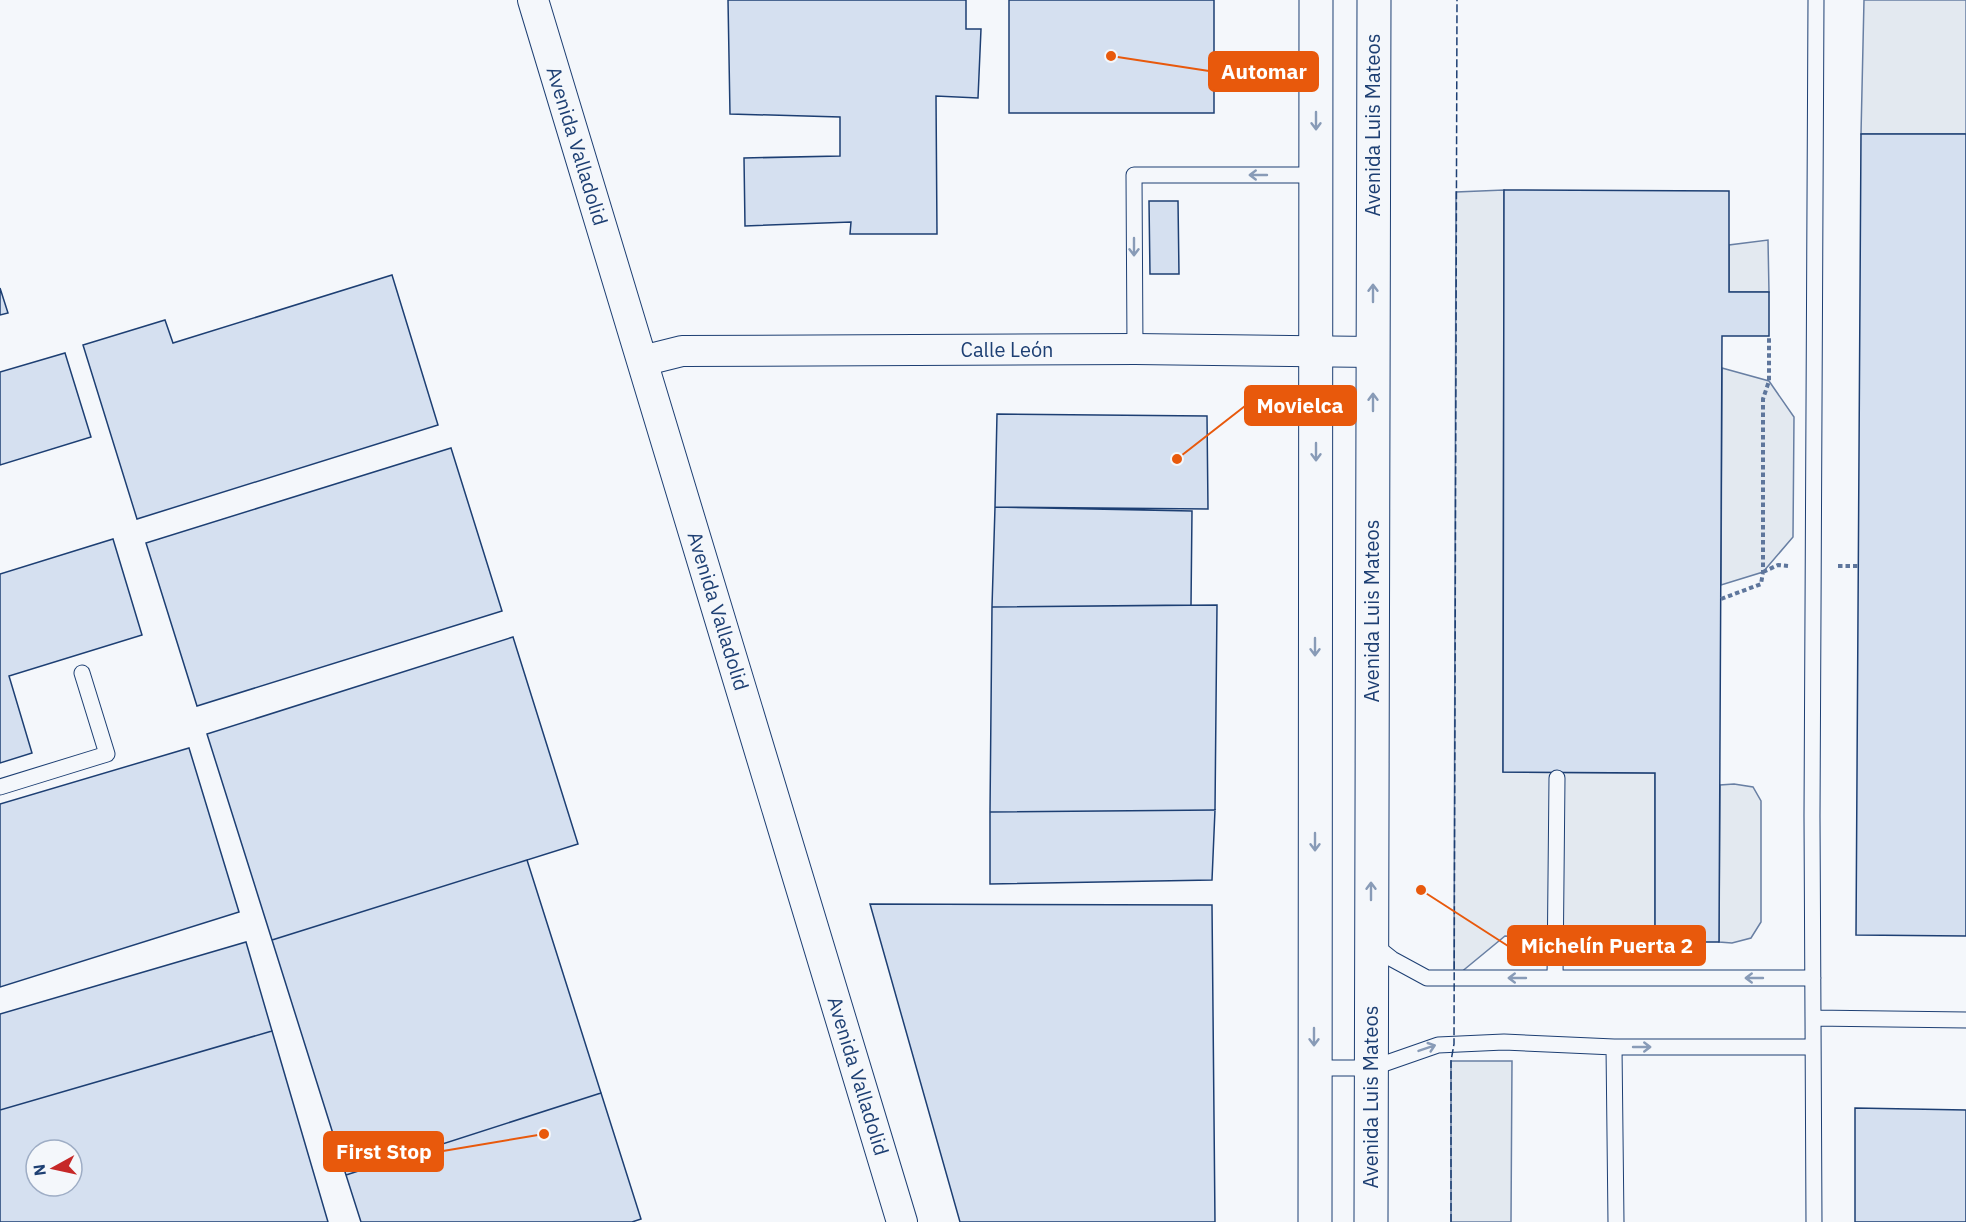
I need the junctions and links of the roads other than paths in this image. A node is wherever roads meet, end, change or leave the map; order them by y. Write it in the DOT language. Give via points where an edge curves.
graph roads {
  1 [pos="533,0"];
  2 [pos="1316,0"];
  3 [pos="1374,0"];
  4 [pos="1816,0"];
  5 [pos="1316,175"];
  6 [pos="1135,350"];
  7 [pos="1316,351"];
  8 [pos="1373,352"];
  9 [pos="642,361"];
  10 [pos="82,673"];
  11 [pos="1557,778"];
  12 [pos="0,787"];
  13 [pos="1371,942"];
  14 [pos="1555,978"];
  15 [pos="1813,978"];
  16 [pos="1812,1018"];
  17 [pos="1966,1020"];
  18 [pos="1614,1047"];
  19 [pos="1813,1047"];
  20 [pos="1314,1068"];
  21 [pos="1372,1068"];
  22 [pos="902,1222"];
  23 [pos="1315,1222"];
  24 [pos="1371,1222"];
  25 [pos="1617,1222"];
  26 [pos="1814,1222"];
  1 -- 9 [label="street, Avenida Valladolid"];
  2 -- 5 [label="highway, one-way"];
  8 -- 3 [label="highway, Avenida Luis Mateos, one-way"];
  4 -- 15 [label="lane"];
  5 -- 6 [label="lane, one-way" via="1134,175"];
  5 -- 7 [label="highway"];
  6 -- 7 [label="street, Calle León"];
  6 -- 9 [label="street, Calle León" via="682,351"];
  7 -- 8 [label="street, Calle León"];
  7 -- 20 [label="highway, one-way"];
  13 -- 8 [label="highway, Avenida Luis Mateos, one-way"];
  9 -- 22 [label="street, Avenida Valladolid"];
  10 -- 12 [label="lane" via="107,754"];
  11 -- 14 [label="lane"];
  14 -- 13 [label="lane, one-way" via="1427,978"];
  13 -- 21 [label="highway, Avenida Luis Mateos"];
  15 -- 14 [label="lane, one-way"];
  15 -- 16 [label="lane"];
  16 -- 17 [label="lane"];
  16 -- 19 [label="lane"];
  18 -- 19 [label="lane, one-way"];
  21 -- 18 [label="lane, one-way" via="1438,1045 1504,1042"];
  18 -- 25 [label="lane"];
  19 -- 26 [label="lane"];
  20 -- 21 [label="lane"];
  20 -- 23 [label="highway"];
  21 -- 24 [label="highway, Avenida Luis Mateos"];
}
